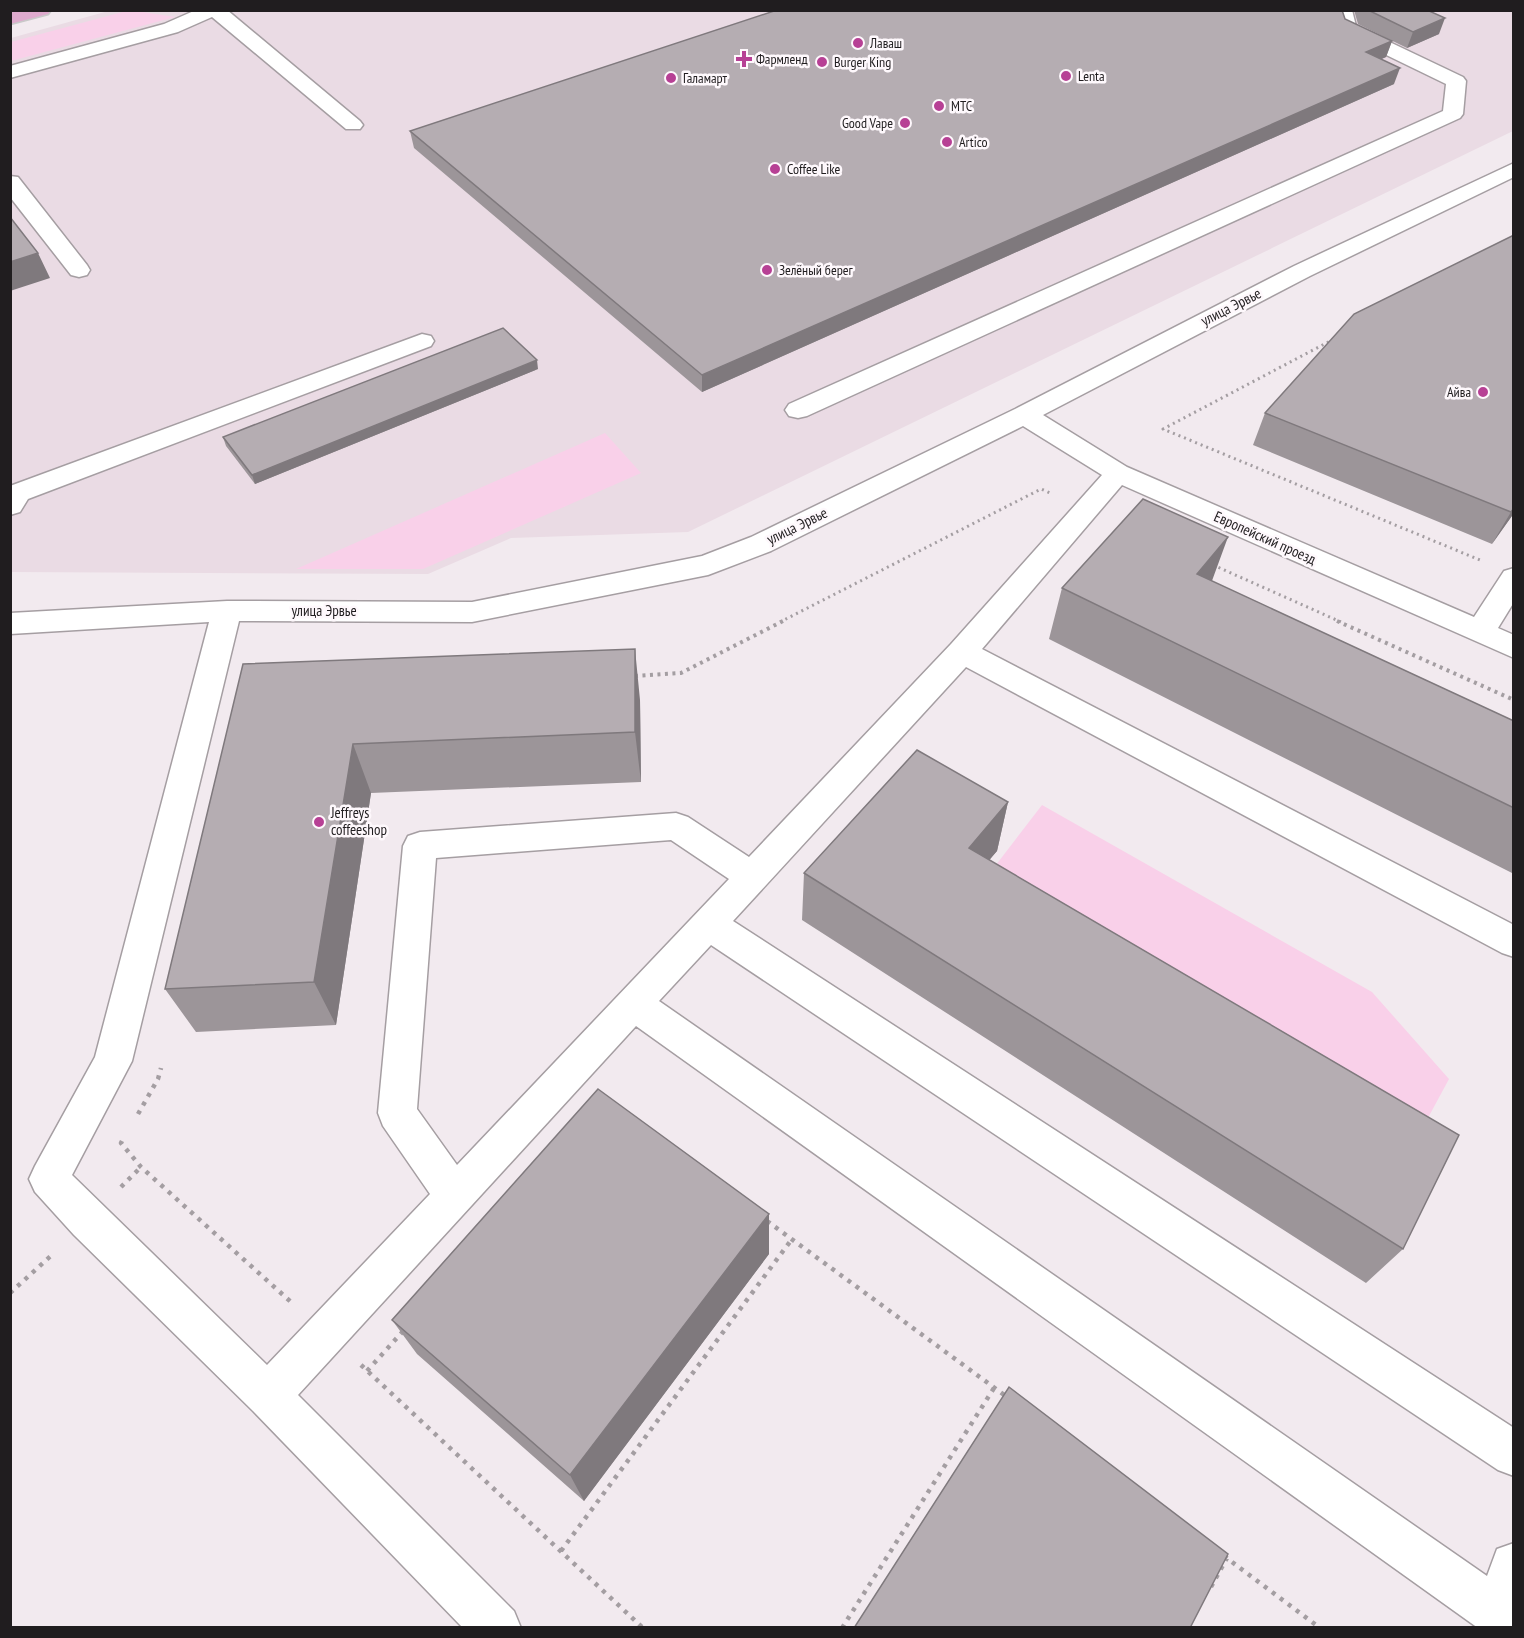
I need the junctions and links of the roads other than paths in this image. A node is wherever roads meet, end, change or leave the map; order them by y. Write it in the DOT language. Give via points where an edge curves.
graph roads {
  1 [pos="42,10"];
  2 [pos="213,10"];
  3 [pos="1343,10"];
  4 [pos="10,19"];
  5 [pos="10,72"];
  6 [pos="353,125"];
  7 [pos="1514,169"];
  8 [pos="10,182"];
  9 [pos="79,270"];
  10 [pos="422,341"];
  11 [pos="798,410"];
  12 [pos="1024,415"];
  13 [pos="1118,473"];
  14 [pos="10,506"];
  15 [pos="1514,578"];
  16 [pos="227,611"];
  17 [pos="10,624"];
  18 [pos="1480,632"];
  19 [pos="1514,647"];
  20 [pos="962,652"];
  21 [pos="752,877"];
  22 [pos="708,924"];
  23 [pos="1514,942"];
  24 [pos="634,1004"];
  25 [pos="454,1195"];
  26 [pos="268,1396"];
  27 [pos="1514,1454"];
  28 [pos="1514,1566"];
  29 [pos="1505,1618"];
  30 [pos="497,1628"];
  1 -- 4 [label="main road"];
  2 -- 5 [label="street" via="171,28"];
  2 -- 6 [label="street"];
  3 -- 11 [label="street" via="1348,29 1456,81 1453,114"];
  7 -- 12 [label="street, улица Эрвье" via="1302,271"];
  8 -- 9 [label="street"];
  10 -- 14 [label="street" via="18,493"];
  12 -- 13 [label="street, Европейский проезд"];
  12 -- 16 [label="street, улица Эрвье" via="761,544 708,565 472,612"];
  13 -- 18 [label="street, Европейский проезд"];
  13 -- 20 [label="street"];
  15 -- 18 [label="street"];
  16 -- 17 [label="street, улица Эрвье"];
  16 -- 26 [label="street" via="113,1061 50,1179"];
  18 -- 19 [label="street, Европейский проезд"];
  20 -- 21 [label="street"];
  20 -- 23 [label="street"];
  21 -- 22 [label="street"];
  21 -- 25 [label="street" via="676,826 420,846 397,1113"];
  22 -- 24 [label="street"];
  22 -- 27 [label="street"];
  24 -- 25 [label="street"];
  24 -- 29 [label="street"];
  25 -- 26 [label="street"];
  26 -- 30 [label="street"];
  28 -- 29 [label="street"];
}
